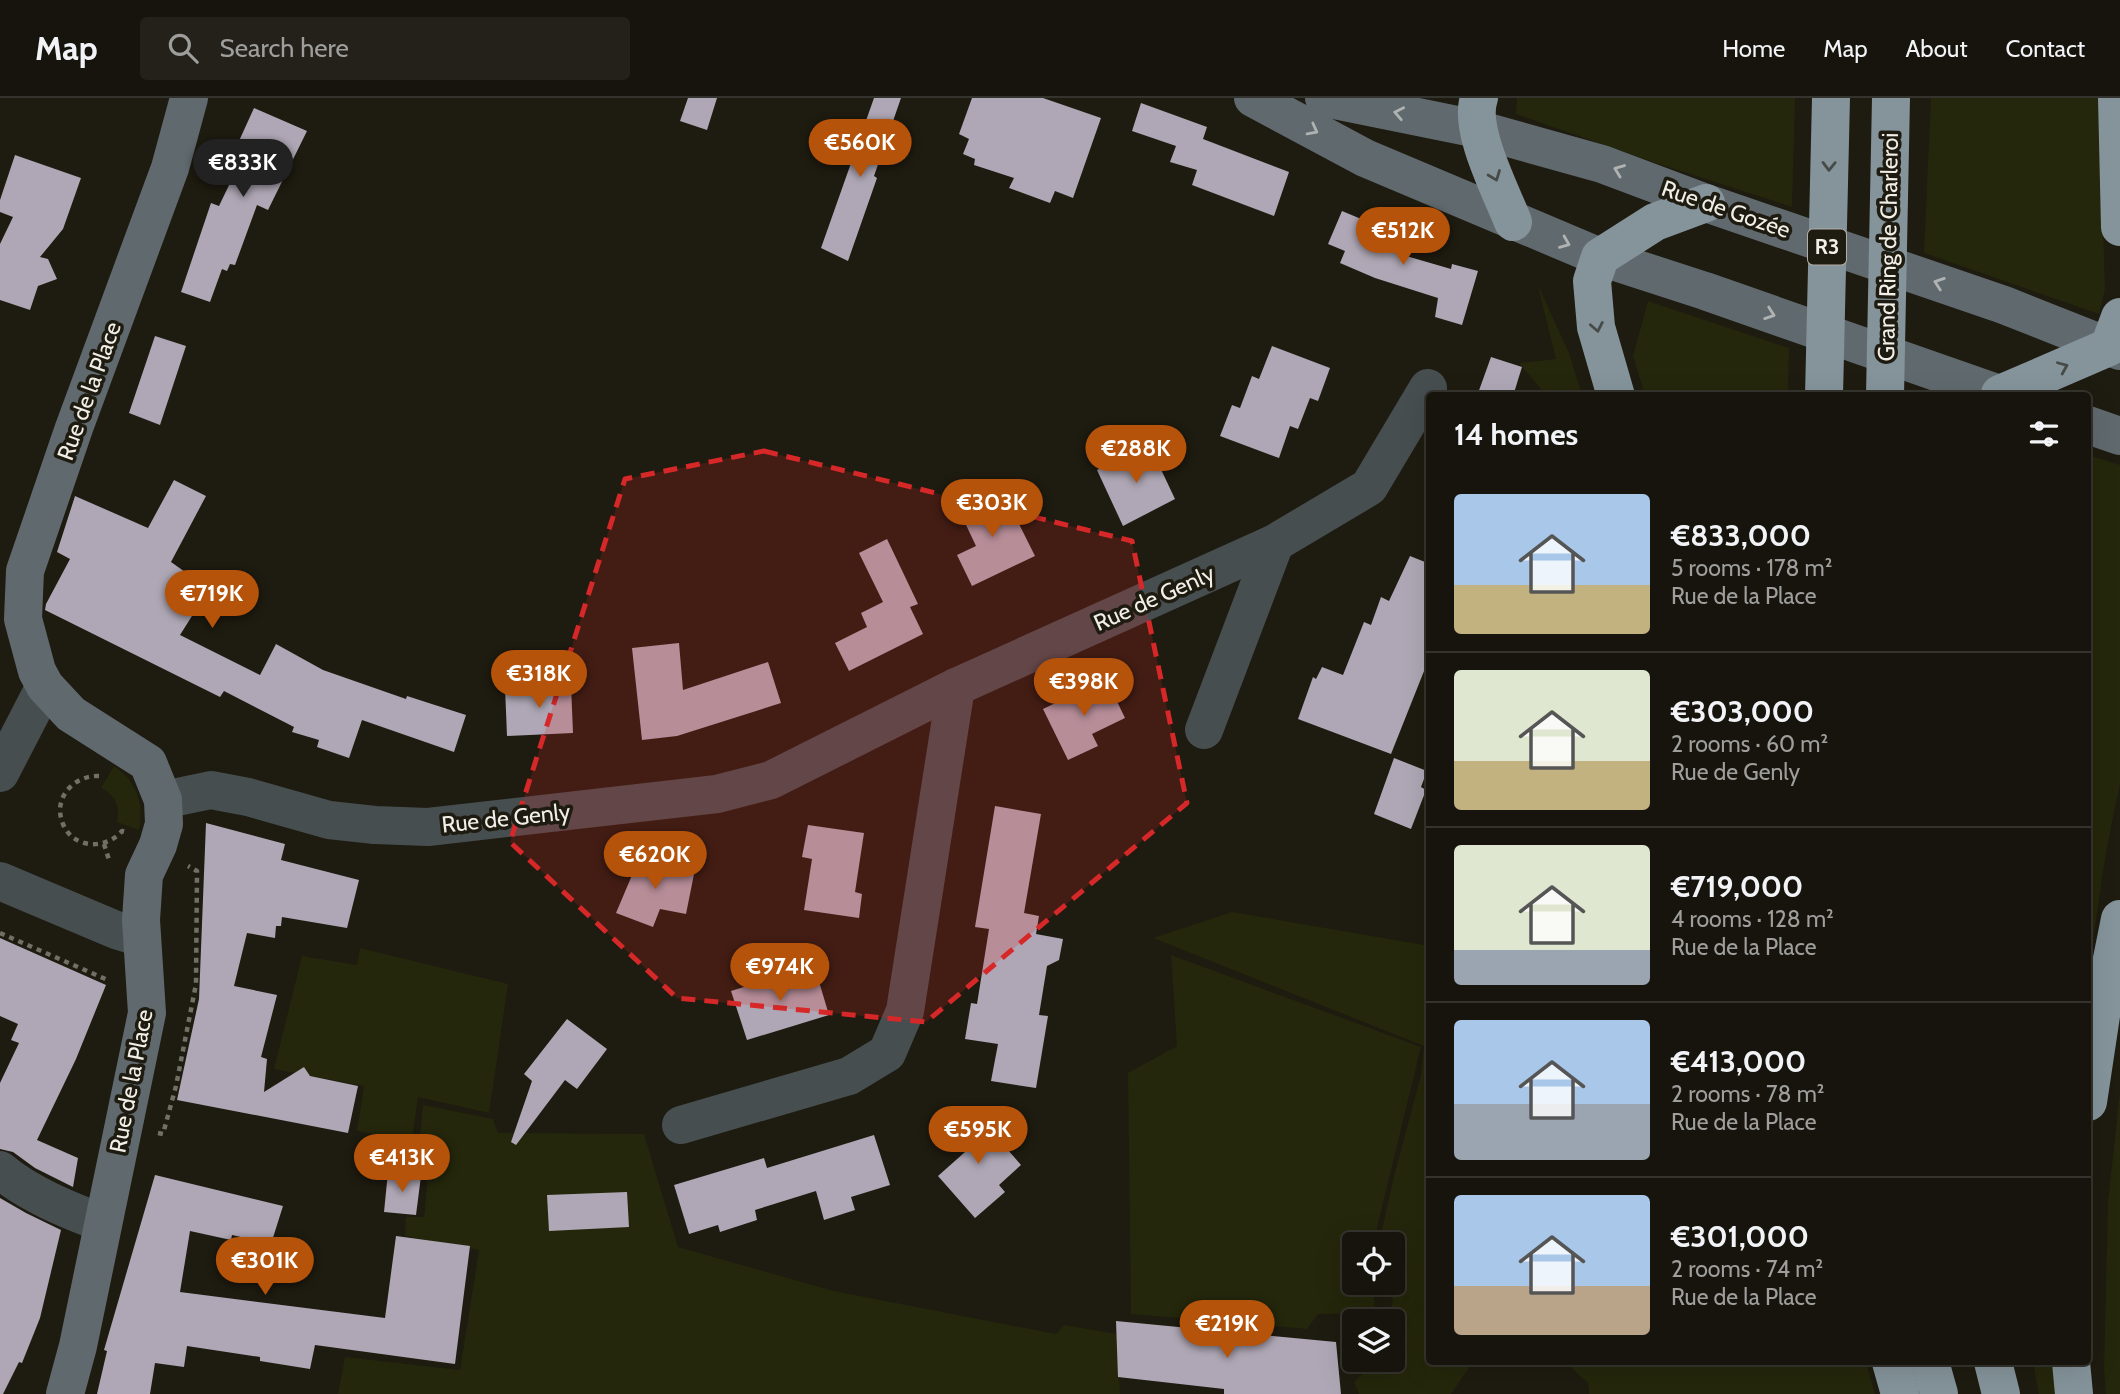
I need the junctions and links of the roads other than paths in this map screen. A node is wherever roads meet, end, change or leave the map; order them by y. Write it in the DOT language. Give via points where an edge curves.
graph roads {
  1 [pos="189,98"];
  2 [pos="1253,98"];
  3 [pos="1324,98"];
  4 [pos="1831,98"];
  5 [pos="1891,98"];
  6 [pos="2117,98"];
  7 [pos="1478,114"];
  8 [pos="1706,203"];
  9 [pos="1513,222"];
  10 [pos="2120,227"];
  11 [pos="1600,257"];
  12 [pos="2116,338"];
  13 [pos="1428,388"];
  14 [pos="1615,392"];
  15 [pos="1824,392"];
  16 [pos="1885,392"];
  17 [pos="1993,392"];
  18 [pos="2008,392"];
  19 [pos="2091,426"];
  20 [pos="2120,436"];
  21 [pos="1275,543"];
  22 [pos="45,686"];
  23 [pos="956,687"];
  24 [pos="1203,730"];
  25 [pos="0,773"];
  26 [pos="163,800"];
  27 [pos="0,881"];
  28 [pos="2120,919"];
  29 [pos="142,938"];
  30 [pos="2091,1082"];
  31 [pos="681,1125"];
  32 [pos="0,1170"];
  33 [pos="102,1223"];
  34 [pos="1892,1365"];
  35 [pos="1931,1365"];
  36 [pos="1994,1365"];
  37 [pos="2071,1365"];
  38 [pos="65,1394"];
  39 [pos="1900,1394"];
  40 [pos="1938,1394"];
  41 [pos="2001,1394"];
  42 [pos="2074,1394"];
  1 -- 22 [label="main road, Rue de la Place" via="170,168 25,571 23,619"];
  2 -- 9 [label="main road, one-way" via="1365,158"];
  7 -- 3 [label="main road, Rue de Gozée, one-way"];
  4 -- 15 [label="highway, R3, one-way"];
  5 -- 16 [label="highway, Grand Ring de Charleroi"];
  6 -- 10 [label="highway"];
  8 -- 7 [label="main road, Rue de Gozée, one-way"];
  7 -- 9 [label="highway, one-way"];
  8 -- 11 [label="highway" via="1656,222"];
  12 -- 8 [label="main road, Rue de Gozée, one-way" via="2004,305"];
  9 -- 11 [label="main road, one-way"];
  11 -- 14 [label="highway, one-way" via="1592,281 1596,327"];
  11 -- 17 [label="main road, one-way"];
  18 -- 12 [label="highway, one-way"];
  13 -- 21 [label="street, Rue de Genly" via="1368,488"];
  19 -- 20 [label="main road"];
  21 -- 23 [label="street, Rue de Genly"];
  21 -- 24 [label="street"];
  22 -- 25 [label="street"];
  22 -- 26 [label="main road, Rue de la Place" via="71,714 148,763"];
  23 -- 26 [label="street, Rue de Genly" via="771,780 717,794 428,827 329,820 211,790"];
  23 -- 31 [label="street" via="905,1011 887,1053 849,1076"];
  26 -- 29 [label="main road, Rue de la Place" via="164,824 144,875"];
  27 -- 29 [label="street"];
  28 -- 30 [label="highway"];
  29 -- 33 [label="main road, Rue de la Place" via="147,1013"];
  32 -- 33 [label="street" via="13,1181"];
  33 -- 38 [label="main road, Rue de la Place"];
  34 -- 39 [label="highway"];
  35 -- 40 [label="highway"];
  36 -- 41 [label="highway"];
  37 -- 42 [label="highway"];
}
